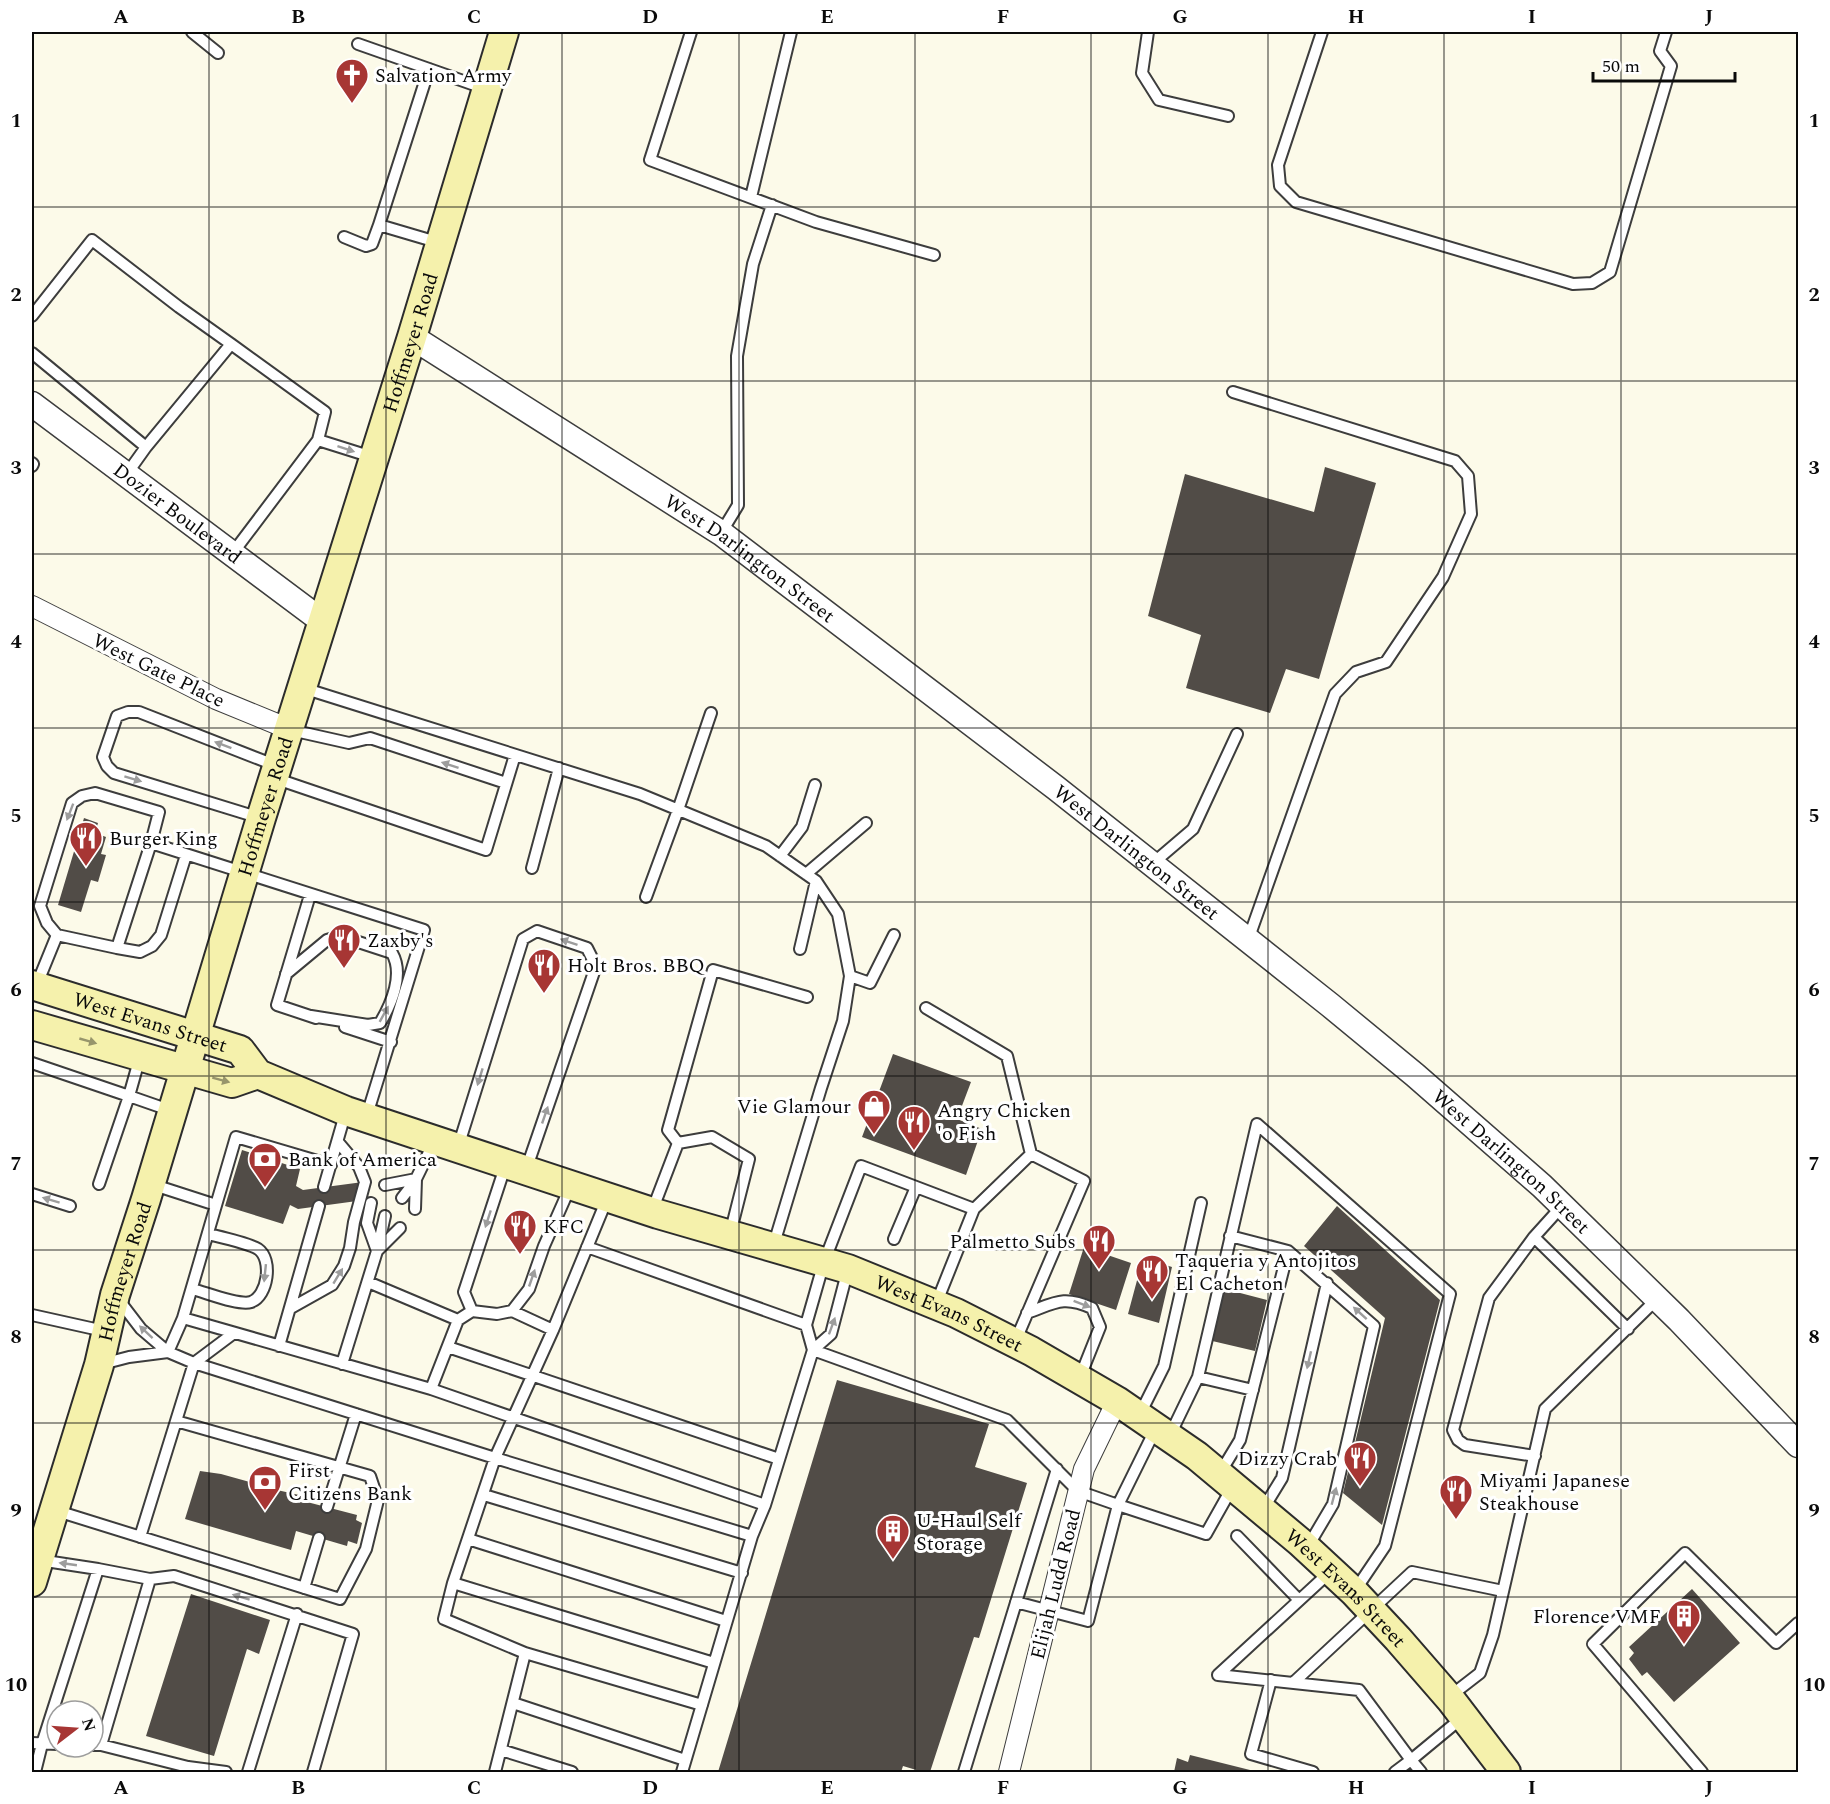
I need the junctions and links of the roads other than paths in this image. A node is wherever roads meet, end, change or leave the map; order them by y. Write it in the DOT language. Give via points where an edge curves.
graph roads {
  1 [pos="192,32"];
  2 [pos="504,32"];
  3 [pos="691,32"];
  4 [pos="791,32"];
  5 [pos="1148,32"];
  6 [pos="1322,32"];
  7 [pos="1666,32"];
  8 [pos="358,44"];
  9 [pos="218,53"];
  10 [pos="429,69"];
  11 [pos="487,89"];
  12 [pos="1228,116"];
  13 [pos="751,197"];
  14 [pos="772,205"];
  15 [pos="379,225"];
  16 [pos="344,237"];
  17 [pos="440,243"];
  18 [pos="934,255"];
  19 [pos="32,316"];
  20 [pos="412,337"];
  21 [pos="231,344"];
  22 [pos="32,354"];
  23 [pos="1233,392"];
  24 [pos="32,404"];
  25 [pos="318,440"];
  26 [pos="146,447"];
  27 [pos="373,458"];
  28 [pos="126,475"];
  29 [pos="722,533"];
  30 [pos="232,554"];
  31 [pos="32,606"];
  32 [pos="322,621"];
  33 [pos="302,687"];
  34 [pos="711,713"];
  35 [pos="289,729"];
  36 [pos="1237,734"];
  37 [pos="515,755"];
  38 [pos="559,768"];
  39 [pos="275,772"];
  40 [pos="506,783"];
  41 [pos="815,785"];
  42 [pos="678,810"];
  43 [pos="261,818"];
  44 [pos="866,823"];
  45 [pos="151,843"];
  46 [pos="186,855"];
  47 [pos="780,856"];
  48 [pos="1152,864"];
  49 [pos="532,868"];
  50 [pos="244,873"];
  51 [pos="806,874"];
  52 [pos="816,881"];
  53 [pos="310,895"];
  54 [pos="646,897"];
  55 [pos="894,935"];
  56 [pos="57,936"];
  57 [pos="1248,940"];
  58 [pos="117,948"];
  59 [pos="800,949"];
  60 [pos="286,974"];
  61 [pos="850,976"];
  62 [pos="33,990"];
  63 [pos="807,997"];
  64 [pos="926,1008"];
  65 [pos="311,1016"];
  66 [pos="32,1025"];
  67 [pos="195,1036"];
  68 [pos="391,1042"];
  69 [pos="140,1057"];
  70 [pos="32,1063"];
  71 [pos="184,1071"];
  72 [pos="258,1074"];
  73 [pos="129,1096"];
  74 [pos="172,1111"];
  75 [pos="356,1114"];
  76 [pos="338,1142"];
  77 [pos="678,1143"];
  78 [pos="446,1144"];
  79 [pos="1031,1154"];
  80 [pos="331,1165"];
  81 [pos="516,1167"];
  82 [pos="416,1179"];
  83 [pos="99,1184"];
  84 [pos="151,1184"];
  85 [pos="385,1185"];
  86 [pos="571,1185"];
  87 [pos="324,1187"];
  88 [pos="916,1187"];
  89 [pos="32,1194"];
  90 [pos="608,1197"];
  91 [pos="402,1198"];
  92 [pos="371,1203"];
  93 [pos="1201,1203"];
  94 [pos="216,1205"];
  95 [pos="70,1206"];
  96 [pos="319,1206"];
  97 [pos="1562,1206"];
  98 [pos="416,1209"];
  99 [pos="975,1209"];
  100 [pos="652,1212"];
  101 [pos="385,1216"];
  102 [pos="400,1228"];
  103 [pos="208,1234"];
  104 [pos="730,1234"];
  105 [pos="1230,1236"];
  106 [pos="1534,1237"];
  107 [pos="894,1239"];
  108 [pos="587,1247"];
  109 [pos="773,1247"];
  110 [pos="377,1251"];
  111 [pos="1288,1251"];
  112 [pos="836,1266"];
  113 [pos="368,1282"];
  114 [pos="1327,1283"];
  115 [pos="192,1289"];
  116 [pos="115,1295"];
  117 [pos="1657,1299"];
  118 [pos="936,1304"];
  119 [pos="291,1308"];
  120 [pos="472,1311"];
  121 [pos="512,1311"];
  122 [pos="1027,1314"];
  123 [pos="32,1315"];
  124 [pos="183,1318"];
  125 [pos="458,1320"];
  126 [pos="806,1325"];
  127 [pos="1628,1329"];
  128 [pos="553,1330"];
  129 [pos="108,1332"];
  130 [pos="234,1333"];
  131 [pos="1015,1342"];
  132 [pos="279,1346"];
  133 [pos="448,1347"];
  134 [pos="813,1350"];
  135 [pos="168,1352"];
  136 [pos="194,1363"];
  137 [pos="342,1364"];
  138 [pos="99,1365"];
  139 [pos="531,1376"];
  140 [pos="1198,1377"];
  141 [pos="1079,1379"];
  142 [pos="431,1389"];
  143 [pos="1253,1390"];
  144 [pos="356,1414"];
  145 [pos="513,1417"];
  146 [pos="176,1421"];
  147 [pos="1145,1421"];
  148 [pos="1798,1445"];
  149 [pos="1535,1456"];
  150 [pos="495,1458"];
  151 [pos="780,1459"];
  152 [pos="340,1468"];
  153 [pos="1057,1469"];
  154 [pos="1226,1480"];
  155 [pos="1078,1491"];
  156 [pos="484,1495"];
  157 [pos="765,1504"];
  158 [pos="1118,1505"];
  159 [pos="327,1507"];
  160 [pos="54,1510"];
  161 [pos="1262,1510"];
  162 [pos="752,1536"];
  163 [pos="1237,1536"];
  164 [pos="140,1537"];
  165 [pos="319,1538"];
  166 [pos="468,1539"];
  167 [pos="1307,1548"];
  168 [pos="98,1569"];
  169 [pos="35,1571"];
  170 [pos="1331,1571"];
  171 [pos="742,1573"];
  172 [pos="150,1579"];
  173 [pos="453,1583"];
  174 [pos="304,1588"];
  175 [pos="1503,1591"];
  176 [pos="1299,1600"];
  177 [pos="1363,1601"];
  178 [pos="1016,1602"];
  179 [pos="1049,1611"];
  180 [pos="297,1614"];
  181 [pos="726,1621"];
  182 [pos="1798,1623"];
  183 [pos="525,1653"];
  184 [pos="714,1663"];
  185 [pos="1271,1680"];
  186 [pos="1294,1683"];
  187 [pos="513,1703"];
  188 [pos="702,1705"];
  189 [pos="1456,1707"];
  190 [pos="105,1720"];
  191 [pos="37,1743"];
  192 [pos="105,1747"];
  193 [pos="501,1750"];
  194 [pos="685,1760"];
  195 [pos="1411,1760"];
  196 [pos="187,1770"];
  197 [pos="35,1773"];
  198 [pos="226,1773"];
  199 [pos="248,1773"];
  200 [pos="313,1773"];
  201 [pos="495,1773"];
  202 [pos="572,1773"];
  203 [pos="682,1773"];
  204 [pos="964,1773"];
  205 [pos="1009,1773"];
  206 [pos="1312,1773"];
  207 [pos="1395,1773"];
  208 [pos="1421,1773"];
  209 [pos="1506,1773"];
  210 [pos="1702,1773"];
  1 -- 9 [label="lane"];
  2 -- 11 [label="main road, Hoffmeyer Road"];
  3 -- 13 [label="lane" via="650,160"];
  4 -- 13 [label="lane"];
  5 -- 12 [label="lane" via="1142,73 1159,100"];
  6 -- 7 [label="lane" via="1278,165 1280,186 1296,202 1573,284 1592,283 1610,272 1671,66 1660,51"];
  8 -- 10 [label="lane"];
  10 -- 11 [label="lane"];
  10 -- 15 [label="lane"];
  11 -- 17 [label="main road, Hoffmeyer Road"];
  13 -- 14 [label="lane"];
  14 -- 18 [label="lane" via="816,222"];
  14 -- 29 [label="lane" via="753,264 737,356 738,505"];
  15 -- 16 [label="lane" via="372,244 366,246"];
  15 -- 17 [label="lane"];
  17 -- 20 [label="main road, Hoffmeyer Road"];
  19 -- 21 [label="lane" via="92,240"];
  20 -- 27 [label="main road, Hoffmeyer Road"];
  20 -- 29 [label="street, West Darlington Street"];
  21 -- 25 [label="lane" via="325,412"];
  21 -- 26 [label="lane"];
  22 -- 26 [label="lane"];
  23 -- 57 [label="lane" via="1455,461 1468,476 1471,514 1443,577 1386,662 1356,672 1335,694"];
  24 -- 28 [label="street, Dozier Boulevard"];
  25 -- 27 [label="lane, one-way"];
  25 -- 30 [label="lane"];
  26 -- 28 [label="lane"];
  27 -- 32 [label="main road, Hoffmeyer Road"];
  28 -- 30 [label="street, Dozier Boulevard"];
  29 -- 48 [label="street, West Darlington Street"];
  30 -- 32 [label="street, Dozier Boulevard"];
  31 -- 35 [label="street, West Gate Place" via="216,699"];
  32 -- 33 [label="main road, Hoffmeyer Road"];
  33 -- 35 [label="main road, Hoffmeyer Road"];
  33 -- 37 [label="lane"];
  34 -- 42 [label="lane"];
  35 -- 39 [label="main road, Hoffmeyer Road"];
  40 -- 35 [label="lane, one-way" via="370,738 349,743"];
  36 -- 48 [label="lane" via="1193,829"];
  37 -- 38 [label="lane"];
  37 -- 40 [label="lane"];
  38 -- 42 [label="lane"];
  38 -- 49 [label="lane"];
  39 -- 40 [label="lane" via="486,850"];
  39 -- 43 [label="main road, Hoffmeyer Road"];
  39 -- 43 [label="lane, one-way" via="139,712 117,716 103,757 114,773"];
  41 -- 47 [label="lane" via="802,827"];
  42 -- 47 [label="lane" via="766,846"];
  42 -- 54 [label="lane"];
  43 -- 50 [label="main road, Hoffmeyer Road"];
  44 -- 51 [label="lane"];
  45 -- 46 [label="lane"];
  45 -- 56 [label="lane, one-way" via="159,812 95,793 72,803 40,906 46,923"];
  45 -- 58 [label="lane"];
  46 -- 50 [label="lane"];
  46 -- 58 [label="lane" via="162,935 140,952"];
  47 -- 51 [label="lane"];
  48 -- 57 [label="street, West Darlington Street"];
  50 -- 53 [label="lane"];
  50 -- 67 [label="main road, Hoffmeyer Road"];
  51 -- 52 [label="lane"];
  52 -- 59 [label="lane"];
  52 -- 61 [label="lane" via="838,914"];
  53 -- 60 [label="lane"];
  53 -- 68 [label="lane" via="424,930"];
  55 -- 61 [label="lane" via="870,983"];
  56 -- 58 [label="lane"];
  56 -- 62 [label="lane"];
  57 -- 97 [label="street, West Darlington Street" via="1415,1075"];
  60 -- 65 [label="lane" via="277,1005"];
  65 -- 60 [label="lane, one-way" via="368,1025 380,1023 397,978 398,963 392,953 340,936 327,940"];
  61 -- 109 [label="lane" via="843,1021"];
  62 -- 67 [label="main road, West Evans Street"];
  63 -- 77 [label="lane" via="713,970 668,1130"];
  64 -- 79 [label="lane" via="1007,1056"];
  65 -- 68 [label="lane"];
  66 -- 69 [label="main road, West Evans Street, one-way"];
  67 -- 71 [label="main road, Hoffmeyer Road"];
  67 -- 72 [label="main road, West Evans Street" via="240,1050"];
  68 -- 75 [label="lane"];
  69 -- 71 [label="main road, West Evans Street"];
  69 -- 73 [label="lane"];
  70 -- 73 [label="lane"];
  71 -- 72 [label="main road, West Evans Street, one-way" via="232,1083"];
  71 -- 74 [label="main road, Hoffmeyer Road"];
  72 -- 75 [label="main road, West Evans Street"];
  73 -- 74 [label="lane"];
  73 -- 83 [label="lane"];
  74 -- 84 [label="main road, Hoffmeyer Road"];
  75 -- 76 [label="lane"];
  75 -- 78 [label="main road, West Evans Street"];
  76 -- 80 [label="lane"];
  119 -- 76 [label="lane, one-way" via="332,1285 350,1248 365,1182 359,1167"];
  77 -- 100 [label="lane"];
  77 -- 104 [label="lane" via="712,1137 750,1159"];
  78 -- 81 [label="main road, West Evans Street"];
  81 -- 78 [label="lane, one-way" via="595,969 587,948 537,931 523,939"];
  78 -- 82 [label="lane"];
  79 -- 99 [label="lane"];
  79 -- 122 [label="lane" via="1084,1180"];
  80 -- 87 [label="lane"];
  80 -- 94 [label="lane" via="236,1137"];
  81 -- 86 [label="main road, West Evans Street"];
  81 -- 120 [label="lane, one-way" via="464,1292"];
  82 -- 85 [label="lane"];
  82 -- 91 [label="lane"];
  82 -- 98 [label="lane"];
  84 -- 94 [label="lane"];
  84 -- 116 [label="main road, Hoffmeyer Road"];
  86 -- 90 [label="main road, West Evans Street"];
  121 -- 86 [label="lane, one-way" via="529,1289"];
  88 -- 99 [label="lane"];
  88 -- 107 [label="lane"];
  88 -- 112 [label="lane" via="861,1166"];
  95 -- 89 [label="lane, one-way"];
  90 -- 100 [label="main road, West Evans Street"];
  90 -- 108 [label="lane"];
  92 -- 110 [label="lane" via="367,1223"];
  93 -- 147 [label="lane" via="1164,1366"];
  94 -- 103 [label="lane"];
  96 -- 119 [label="lane"];
  97 -- 106 [label="lane"];
  97 -- 117 [label="street, West Darlington Street"];
  99 -- 118 [label="lane"];
  100 -- 104 [label="main road, West Evans Street"];
  101 -- 110 [label="lane"];
  102 -- 110 [label="lane"];
  103 -- 115 [label="lane"];
  103 -- 115 [label="lane, one-way" via="258,1249 268,1268 266,1279 252,1302"];
  104 -- 109 [label="main road, West Evans Street"];
  105 -- 111 [label="lane"];
  105 -- 140 [label="lane"];
  105 -- 177 [label="lane" via="1257,1124 1450,1294 1385,1546"];
  106 -- 127 [label="lane"];
  106 -- 149 [label="lane" via="1489,1298 1453,1430 1465,1445"];
  108 -- 126 [label="lane"];
  108 -- 128 [label="lane"];
  109 -- 112 [label="main road, West Evans Street"];
  110 -- 113 [label="lane"];
  111 -- 114 [label="lane"];
  111 -- 143 [label="lane"];
  112 -- 118 [label="main road, West Evans Street"];
  112 -- 126 [label="lane"];
  134 -- 112 [label="lane, one-way" via="831,1334"];
  113 -- 125 [label="lane"];
  113 -- 137 [label="lane"];
  114 -- 161 [label="lane, one-way" via="1282,1478"];
  167 -- 114 [label="lane, one-way" via="1333,1504 1374,1326"];
  115 -- 124 [label="lane"];
  116 -- 129 [label="main road, Hoffmeyer Road"];
  135 -- 116 [label="lane, one-way" via="141,1329"];
  117 -- 127 [label="lane"];
  117 -- 148 [label="street, West Darlington Street"];
  118 -- 131 [label="main road, West Evans Street"];
  119 -- 132 [label="lane"];
  120 -- 121 [label="lane"];
  120 -- 125 [label="lane"];
  121 -- 128 [label="lane"];
  122 -- 131 [label="lane"];
  122 -- 141 [label="lane, one-way" via="1065,1299 1092,1308 1100,1327"];
  123 -- 129 [label="lane"];
  124 -- 130 [label="lane"];
  124 -- 135 [label="lane"];
  125 -- 133 [label="lane"];
  126 -- 134 [label="lane"];
  127 -- 149 [label="lane" via="1545,1409"];
  128 -- 139 [label="lane"];
  129 -- 138 [label="main road, Hoffmeyer Road"];
  130 -- 132 [label="lane"];
  130 -- 136 [label="lane"];
  131 -- 141 [label="main road, West Evans Street"];
  132 -- 137 [label="lane"];
  133 -- 139 [label="lane"];
  133 -- 142 [label="lane"];
  134 -- 151 [label="lane"];
  134 -- 153 [label="lane" via="1007,1420"];
  135 -- 136 [label="lane"];
  135 -- 138 [label="lane"];
  136 -- 144 [label="lane"];
  136 -- 146 [label="lane"];
  137 -- 142 [label="lane"];
  138 -- 160 [label="main road, Hoffmeyer Road"];
  139 -- 145 [label="lane"];
  139 -- 151 [label="lane"];
  140 -- 143 [label="lane"];
  140 -- 147 [label="lane"];
  141 -- 147 [label="main road, West Evans Street"];
  142 -- 145 [label="lane"];
  143 -- 154 [label="lane"];
  144 -- 150 [label="lane"];
  144 -- 152 [label="lane"];
  145 -- 150 [label="lane"];
  145 -- 157 [label="lane"];
  146 -- 152 [label="lane"];
  146 -- 164 [label="lane"];
  147 -- 154 [label="main road, West Evans Street"];
  147 -- 155 [label="street, Elijah Ludd Road" via="1084,1469"];
  147 -- 158 [label="lane"];
  149 -- 175 [label="lane"];
  150 -- 156 [label="lane"];
  150 -- 162 [label="lane"];
  151 -- 157 [label="lane"];
  152 -- 159 [label="lane"];
  152 -- 174 [label="lane" via="370,1476 378,1500 366,1549 340,1599"];
  153 -- 155 [label="lane"];
  153 -- 178 [label="lane"];
  154 -- 158 [label="lane" via="1206,1533"];
  154 -- 161 [label="main road, West Evans Street"];
  155 -- 158 [label="lane"];
  155 -- 179 [label="street, Elijah Ludd Road"];
  156 -- 166 [label="lane"];
  156 -- 171 [label="lane"];
  157 -- 162 [label="lane"];
  158 -- 179 [label="lane" via="1088,1622"];
  160 -- 164 [label="lane"];
  160 -- 169 [label="main road, Hoffmeyer Road"];
  161 -- 167 [label="main road, West Evans Street"];
  162 -- 171 [label="lane"];
  163 -- 176 [label="lane"];
  164 -- 174 [label="lane"];
  165 -- 174 [label="lane"];
  166 -- 173 [label="lane"];
  166 -- 181 [label="lane"];
  167 -- 170 [label="main road, West Evans Street"];
  168 -- 169 [label="lane, one-way"];
  168 -- 172 [label="lane"];
  168 -- 191 [label="lane"];
  170 -- 176 [label="lane"];
  170 -- 177 [label="main road, West Evans Street"];
  171 -- 181 [label="lane"];
  180 -- 172 [label="lane, one-way" via="174,1576"];
  172 -- 190 [label="lane"];
  173 -- 183 [label="lane" via="444,1619"];
  173 -- 184 [label="lane"];
  175 -- 177 [label="lane" via="1412,1572"];
  175 -- 189 [label="lane" via="1480,1673"];
  176 -- 185 [label="lane" via="1218,1674"];
  177 -- 186 [label="lane"];
  177 -- 189 [label="main road, West Evans Street"];
  178 -- 179 [label="lane"];
  178 -- 204 [label="lane"];
  179 -- 205 [label="street, Elijah Ludd Road"];
  180 -- 199 [label="lane"];
  180 -- 200 [label="lane" via="353,1634"];
  181 -- 184 [label="lane"];
  182 -- 210 [label="lane" via="1776,1643 1685,1552 1593,1644"];
  183 -- 187 [label="lane"];
  183 -- 188 [label="lane"];
  184 -- 188 [label="lane"];
  185 -- 186 [label="lane"];
  185 -- 206 [label="lane" via="1251,1754"];
  186 -- 195 [label="lane" via="1359,1690"];
  187 -- 193 [label="lane"];
  187 -- 194 [label="lane"];
  188 -- 194 [label="lane"];
  189 -- 195 [label="lane"];
  189 -- 209 [label="main road, West Evans Street"];
  191 -- 197 [label="lane"];
  192 -- 196 [label="lane"];
  193 -- 201 [label="lane"];
  193 -- 202 [label="lane"];
  194 -- 203 [label="lane"];
  195 -- 207 [label="lane"];
  195 -- 208 [label="lane"];
  196 -- 198 [label="lane"];
}
